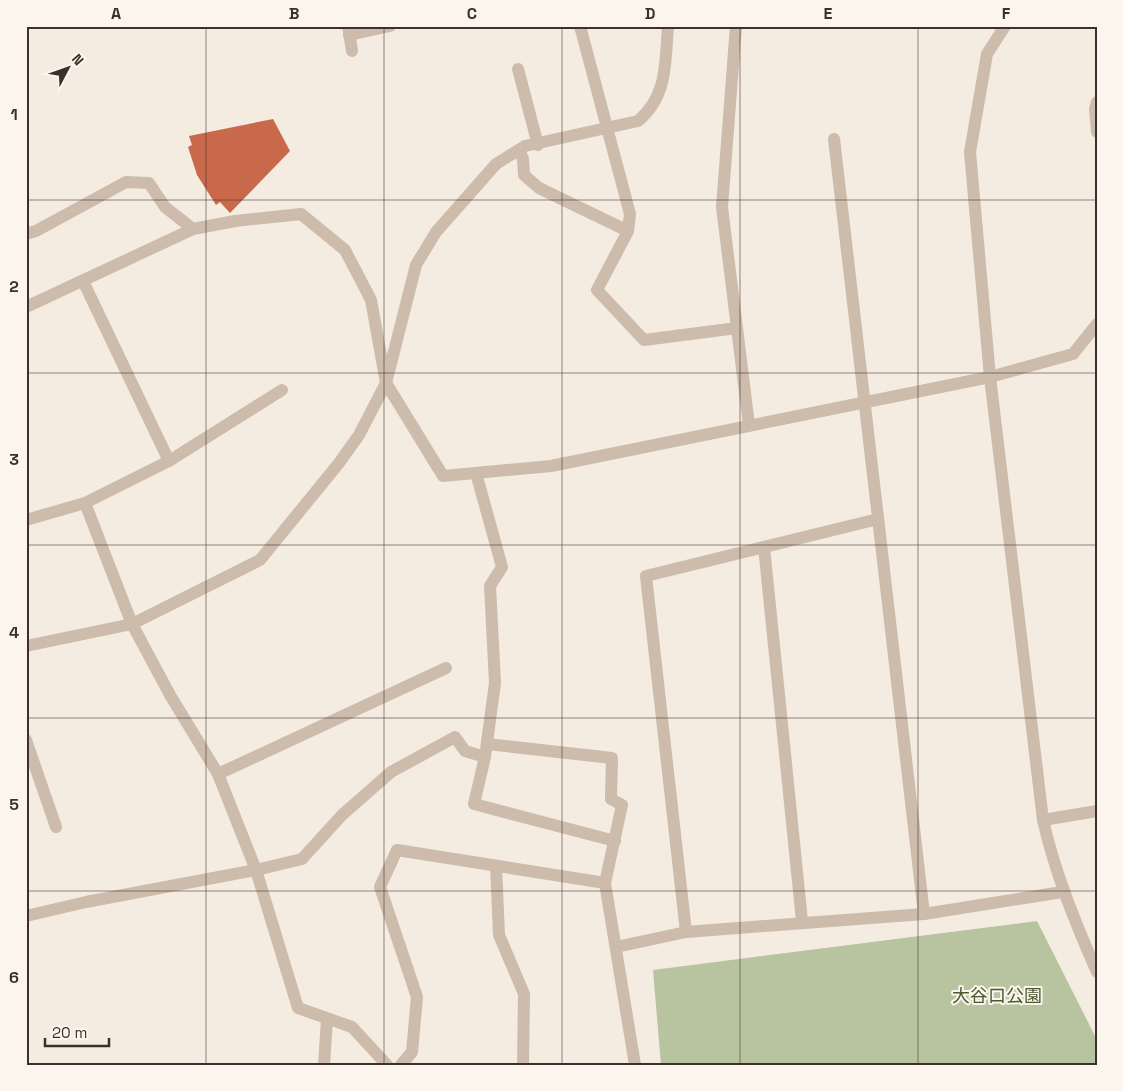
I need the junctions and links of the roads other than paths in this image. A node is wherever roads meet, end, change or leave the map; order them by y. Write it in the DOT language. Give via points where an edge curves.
graph roads {
  1 [pos="390,26"];
  2 [pos="580,26"];
  3 [pos="668,26"];
  4 [pos="736,26"];
  5 [pos="1005,26"];
  6 [pos="348,31"];
  7 [pos="352,51"];
  8 [pos="518,69"];
  9 [pos="1097,102"];
  10 [pos="608,128"];
  11 [pos="1097,132"];
  12 [pos="834,139"];
  13 [pos="538,145"];
  14 [pos="519,150"];
  15 [pos="193,229"];
  16 [pos="628,231"];
  17 [pos="26,234"];
  18 [pos="83,281"];
  19 [pos="26,307"];
  20 [pos="1097,324"];
  21 [pos="737,328"];
  22 [pos="990,377"];
  23 [pos="386,383"];
  24 [pos="282,390"];
  25 [pos="865,404"];
  26 [pos="749,425"];
  27 [pos="170,461"];
  28 [pos="476,473"];
  29 [pos="85,503"];
  30 [pos="878,519"];
  31 [pos="26,520"];
  32 [pos="764,547"];
  33 [pos="132,624"];
  34 [pos="26,646"];
  35 [pos="446,668"];
  36 [pos="26,740"];
  37 [pos="487,744"];
  38 [pos="485,757"];
  39 [pos="218,774"];
  40 [pos="1097,811"];
  41 [pos="1043,820"];
  42 [pos="56,827"];
  43 [pos="615,841"];
  44 [pos="496,866"];
  45 [pos="256,870"];
  46 [pos="605,883"];
  47 [pos="1062,892"];
  48 [pos="924,914"];
  49 [pos="26,916"];
  50 [pos="802,922"];
  51 [pos="686,932"];
  52 [pos="616,947"];
  53 [pos="1097,972"];
  54 [pos="327,1018"];
  55 [pos="324,1065"];
  56 [pos="387,1065"];
  57 [pos="401,1065"];
  58 [pos="524,1065"];
  59 [pos="635,1065"];
  1 -- 6 [label="street"];
  2 -- 10 [label="street"];
  3 -- 10 [label="street" via="663,84 652,110 638,121"];
  4 -- 21 [label="street" via="722,207"];
  5 -- 22 [label="street" via="987,54 970,152"];
  6 -- 7 [label="street"];
  8 -- 13 [label="street"];
  9 -- 11 [label="street"];
  10 -- 13 [label="street"];
  10 -- 16 [label="street" via="630,214"];
  12 -- 25 [label="street"];
  13 -- 14 [label="street"];
  14 -- 16 [label="street" via="524,175 539,188"];
  14 -- 23 [label="street" via="496,164 436,232 416,265"];
  15 -- 17 [label="street" via="165,208 148,183 126,182"];
  15 -- 18 [label="street"];
  15 -- 23 [label="street" via="301,214 346,250 371,300"];
  16 -- 21 [label="street" via="597,290 644,340"];
  18 -- 19 [label="street"];
  18 -- 27 [label="street"];
  20 -- 22 [label="street" via="1073,354"];
  21 -- 26 [label="street"];
  22 -- 25 [label="street"];
  22 -- 41 [label="street"];
  23 -- 28 [label="street" via="443,476"];
  23 -- 33 [label="street" via="360,435 260,560"];
  24 -- 27 [label="street"];
  25 -- 26 [label="street"];
  25 -- 30 [label="street"];
  26 -- 28 [label="street" via="551,466"];
  27 -- 29 [label="street"];
  28 -- 37 [label="street" via="502,567 490,586 495,684"];
  29 -- 31 [label="street"];
  29 -- 33 [label="street"];
  30 -- 32 [label="street"];
  30 -- 48 [label="street"];
  32 -- 50 [label="street"];
  32 -- 51 [label="street" via="646,576"];
  33 -- 34 [label="street"];
  33 -- 39 [label="street"];
  35 -- 39 [label="street"];
  36 -- 42 [label="street"];
  37 -- 38 [label="street"];
  37 -- 43 [label="street" via="612,758 611,799 622,805"];
  38 -- 43 [label="street" via="474,804"];
  38 -- 45 [label="street" via="465,751 456,737 391,772 342,815 302,859"];
  39 -- 45 [label="street"];
  40 -- 41 [label="street"];
  41 -- 47 [label="street"];
  43 -- 46 [label="street"];
  44 -- 46 [label="street"];
  44 -- 57 [label="street" via="397,850 380,887 417,997 412,1052"];
  44 -- 58 [label="street" via="499,935 524,994"];
  45 -- 49 [label="street"];
  45 -- 54 [label="street" via="298,1008"];
  46 -- 52 [label="street"];
  47 -- 48 [label="street"];
  47 -- 53 [label="street"];
  48 -- 50 [label="street"];
  50 -- 51 [label="street"];
  51 -- 52 [label="street"];
  52 -- 59 [label="street"];
  54 -- 55 [label="street"];
  54 -- 56 [label="street" via="352,1027"];
}
